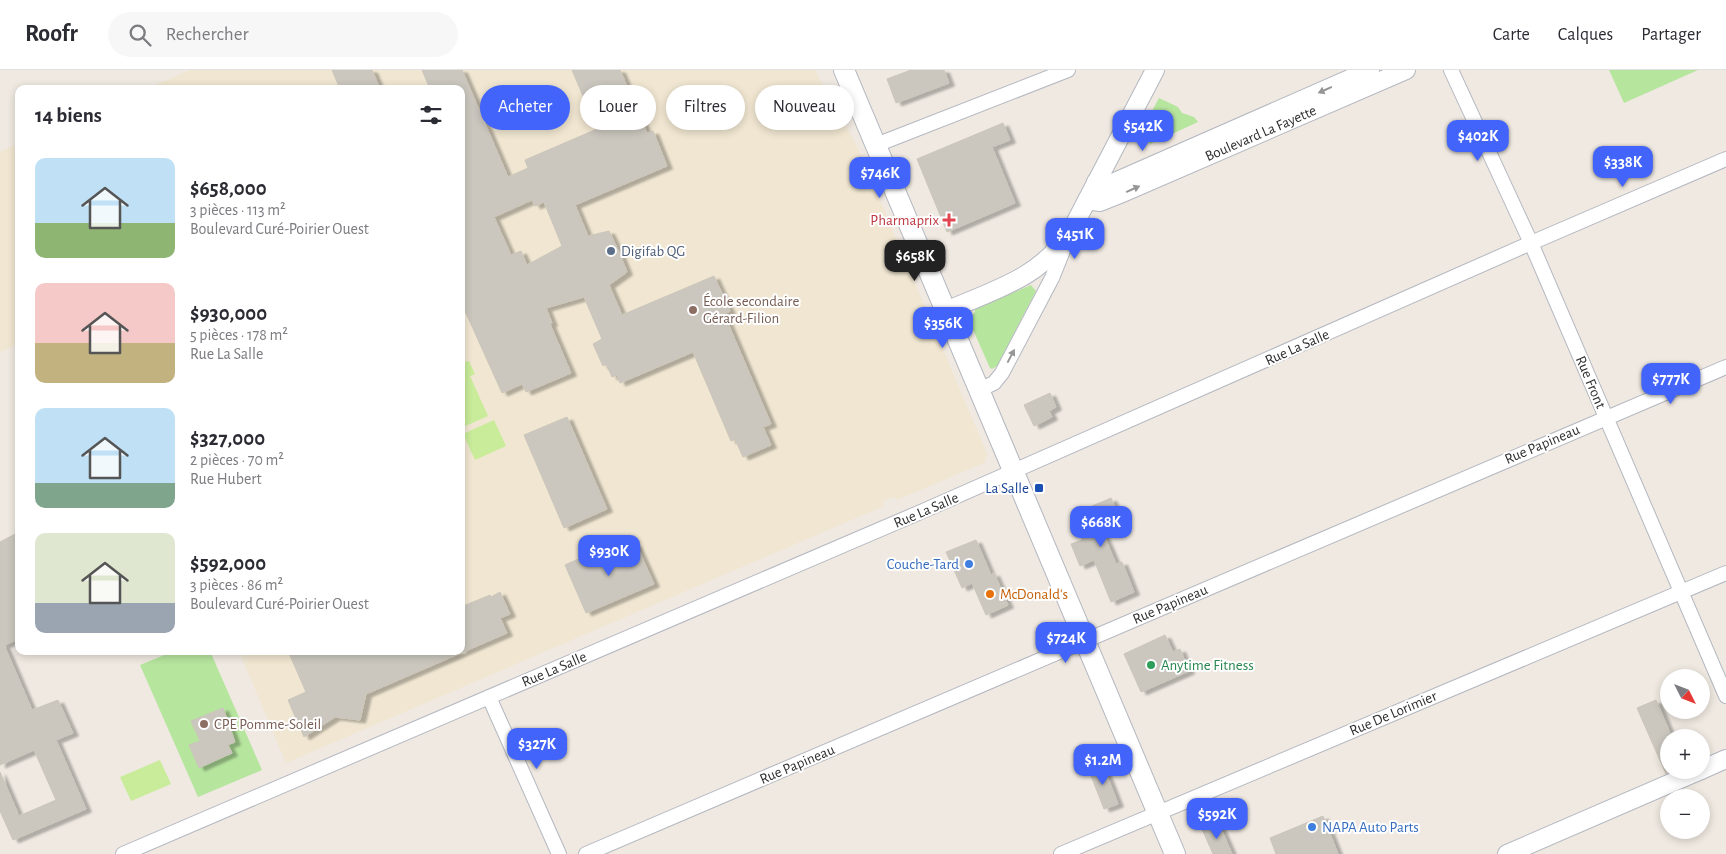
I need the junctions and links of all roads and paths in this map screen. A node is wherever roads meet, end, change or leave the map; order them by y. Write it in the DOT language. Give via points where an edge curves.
graph roads {
  1 [pos="844,70"];
  2 [pos="1068,70"];
  3 [pos="1155,70"];
  4 [pos="1370,70"];
  5 [pos="1406,70"];
  6 [pos="1451,70"];
  7 [pos="876,145"];
  8 [pos="1726,159"];
  9 [pos="1096,182"];
  10 [pos="1087,200"];
  11 [pos="1071,230"];
  12 [pos="1531,243"];
  13 [pos="946,311"];
  14 [pos="1726,367"];
  15 [pos="979,390"];
  16 [pos="1606,417"];
  17 [pos="1013,471"];
  18 [pos="1726,573"];
  19 [pos="1681,592"];
  20 [pos="1084,640"];
  21 [pos="1726,696"];
  22 [pos="490,697"];
  23 [pos="1726,759"];
  24 [pos="1710,766"];
  25 [pos="1680,779"];
  26 [pos="1158,812"];
  27 [pos="123,854"];
  28 [pos="559,854"];
  29 [pos="586,854"];
  30 [pos="1061,854"];
  31 [pos="1175,854"];
  32 [pos="1507,854"];
  1 -- 7 [label="main road"];
  2 -- 7 [label="street"];
  3 -- 9 [label="street"];
  4 -- 9 [label="street, Boulevard La Fayette, one-way" via="1115,182"];
  10 -- 5 [label="street, Boulevard La Fayette, one-way" via="1100,202 1120,194"];
  6 -- 12 [label="street, Rue Front"];
  7 -- 13 [label="main road"];
  8 -- 12 [label="street, Rue La Salle"];
  9 -- 10 [label="street"];
  10 -- 11 [label="street"];
  11 -- 13 [label="street" via="1059,247 1035,269"];
  15 -- 11 [label="street, one-way" via="992,384 1002,373 1052,278"];
  12 -- 16 [label="street, Rue Front"];
  12 -- 17 [label="street, Rue La Salle"];
  13 -- 15 [label="main road"];
  14 -- 16 [label="street, Rue Papineau"];
  15 -- 17 [label="main road"];
  16 -- 19 [label="street, Rue Front"];
  16 -- 20 [label="street, Rue Papineau"];
  17 -- 20 [label="main road"];
  17 -- 22 [label="street, Rue La Salle"];
  18 -- 19 [label="street, Rue De Lorimier"];
  19 -- 21 [label="street, Rue Front"];
  19 -- 26 [label="street, Rue De Lorimier"];
  20 -- 26 [label="main road"];
  20 -- 29 [label="street, Rue Papineau"];
  22 -- 27 [label="street, Rue La Salle"];
  22 -- 28 [label="street"];
  23 -- 24 [label="street"];
  25 -- 32 [label="street"];
  26 -- 30 [label="street, Rue De Lorimier"];
  26 -- 31 [label="main road"];
}
